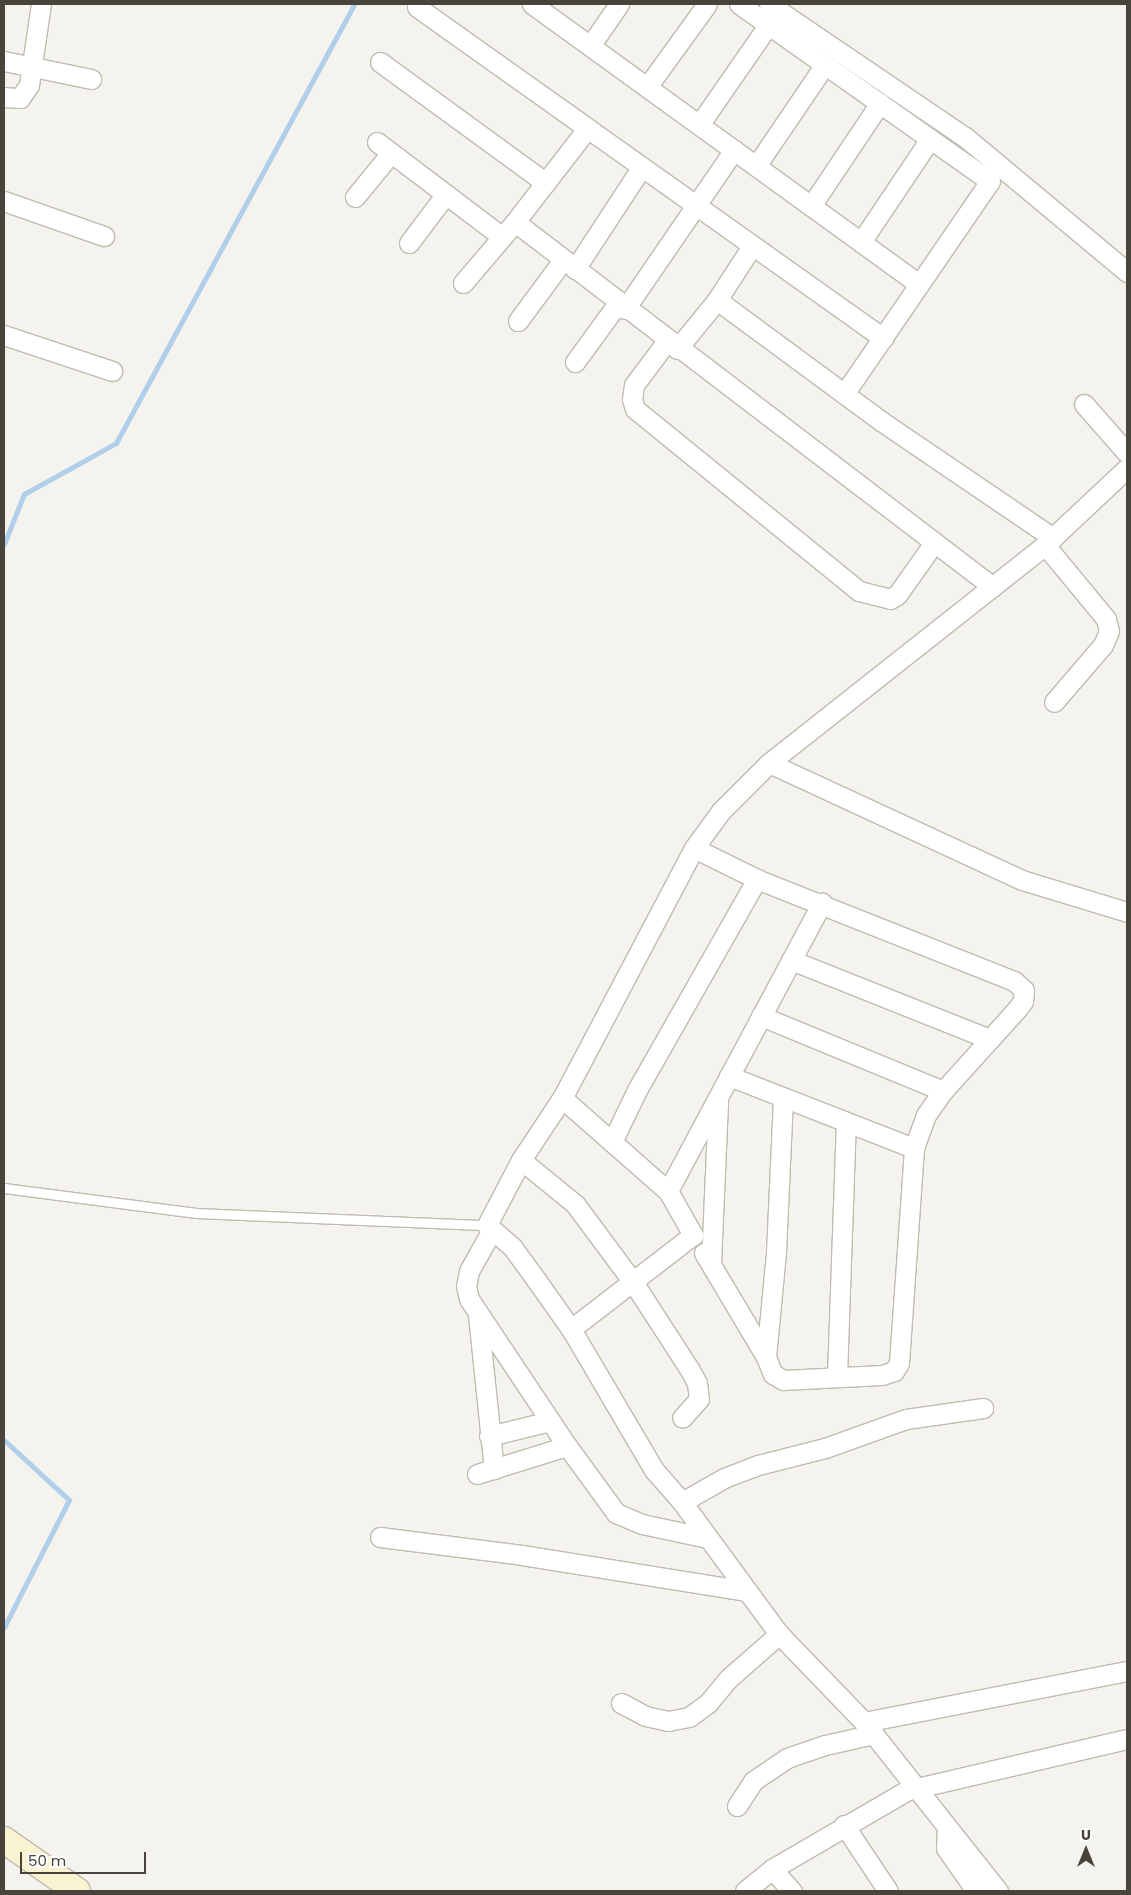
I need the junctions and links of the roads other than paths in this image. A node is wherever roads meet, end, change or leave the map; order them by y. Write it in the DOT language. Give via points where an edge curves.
graph roads {
  1 [pos="40,4"];
  2 [pos="535,4"];
  3 [pos="619,4"];
  4 [pos="707,4"];
  5 [pos="739,4"];
  6 [pos="768,4"];
  7 [pos="417,7"];
  8 [pos="769,24"];
  9 [pos="590,46"];
  10 [pos="4,61"];
  11 [pos="380,62"];
  12 [pos="824,66"];
  13 [pos="33,67"];
  14 [pos="90,79"];
  15 [pos="647,87"];
  16 [pos="4,97"];
  17 [pos="880,103"];
  18 [pos="699,125"];
  19 [pos="587,129"];
  20 [pos="930,139"];
  21 [pos="734,150"];
  22 [pos="756,166"];
  23 [pos="641,168"];
  24 [pos="546,183"];
  25 [pos="446,194"];
  26 [pos="355,197"];
  27 [pos="4,202"];
  28 [pos="693,206"];
  29 [pos="811,206"];
  30 [pos="515,222"];
  31 [pos="104,236"];
  32 [pos="502,237"];
  33 [pos="861,242"];
  34 [pos="409,243"];
  35 [pos="752,246"];
  36 [pos="569,265"];
  37 [pos="1127,272"];
  38 [pos="463,283"];
  39 [pos="920,284"];
  40 [pos="717,300"];
  41 [pos="621,306"];
  42 [pos="518,321"];
  43 [pos="4,335"];
  44 [pos="882,338"];
  45 [pos="672,345"];
  46 [pos="575,362"];
  47 [pos="112,371"];
  48 [pos="844,394"];
  49 [pos="1084,404"];
  50 [pos="1127,453"];
  51 [pos="1127,468"];
  52 [pos="1049,542"];
  53 [pos="934,543"];
  54 [pos="993,587"];
  55 [pos="1054,702"];
  56 [pos="769,763"];
  57 [pos="694,848"];
  58 [pos="757,879"];
  59 [pos="822,903"];
  60 [pos="1127,912"];
  61 [pos="791,960"];
  62 [pos="761,1016"];
  63 [pos="990,1039"];
  64 [pos="729,1076"];
  65 [pos="943,1091"];
  66 [pos="562,1098"];
  67 [pos="718,1098"];
  68 [pos="783,1098"];
  69 [pos="846,1124"];
  70 [pos="612,1142"];
  71 [pos="914,1148"];
  72 [pos="521,1160"];
  73 [pos="4,1188"];
  74 [pos="668,1191"];
  75 [pos="490,1227"];
  76 [pos="693,1235"];
  77 [pos="711,1263"];
  78 [pos="633,1282"];
  79 [pos="478,1312"];
  80 [pos="572,1329"];
  81 [pos="766,1357"];
  82 [pos="837,1376"];
  83 [pos="983,1408"];
  84 [pos="682,1418"];
  85 [pos="550,1421"];
  86 [pos="490,1436"];
  87 [pos="567,1446"];
  88 [pos="682,1502"];
  89 [pos="380,1538"];
  90 [pos="708,1538"];
  91 [pos="747,1591"];
  92 [pos="779,1634"];
  93 [pos="1127,1671"];
  94 [pos="620,1703"];
  95 [pos="869,1728"];
  96 [pos="1127,1739"];
  97 [pos="918,1787"];
  98 [pos="737,1806"];
  99 [pos="844,1825"];
  100 [pos="947,1828"];
  101 [pos="4,1840"];
  102 [pos="772,1869"];
  103 [pos="77,1891"];
  104 [pos="745,1891"];
  105 [pos="792,1891"];
  106 [pos="888,1891"];
  107 [pos="976,1891"];
  108 [pos="998,1891"];
  1 -- 13 [label="street"];
  2 -- 9 [label="street"];
  3 -- 9 [label="street"];
  4 -- 15 [label="street"];
  5 -- 8 [label="street"];
  6 -- 37 [label="street" via="964,137"];
  7 -- 19 [label="street"];
  8 -- 12 [label="street"];
  8 -- 18 [label="street"];
  9 -- 15 [label="street"];
  10 -- 13 [label="street"];
  11 -- 24 [label="street"];
  12 -- 17 [label="street"];
  12 -- 22 [label="street"];
  13 -- 14 [label="street"];
  13 -- 16 [label="street" via="24,93 12,99"];
  15 -- 18 [label="street"];
  17 -- 20 [label="street"];
  17 -- 29 [label="street"];
  18 -- 21 [label="street"];
  19 -- 23 [label="street"];
  19 -- 24 [label="street"];
  20 -- 33 [label="street"];
  20 -- 39 [label="street" via="990,181"];
  21 -- 22 [label="street"];
  21 -- 28 [label="street"];
  22 -- 29 [label="street"];
  23 -- 28 [label="street"];
  23 -- 36 [label="street"];
  24 -- 30 [label="street"];
  25 -- 26 [label="street" via="384,148"];
  25 -- 32 [label="street"];
  25 -- 34 [label="street"];
  27 -- 31 [label="street"];
  28 -- 35 [label="street"];
  28 -- 41 [label="street"];
  29 -- 33 [label="street"];
  30 -- 32 [label="street"];
  30 -- 36 [label="street"];
  32 -- 38 [label="street"];
  33 -- 39 [label="street"];
  35 -- 40 [label="street"];
  35 -- 44 [label="street"];
  36 -- 41 [label="street"];
  36 -- 42 [label="street"];
  39 -- 44 [label="street"];
  40 -- 45 [label="street"];
  40 -- 48 [label="street"];
  41 -- 45 [label="street"];
  41 -- 46 [label="street"];
  43 -- 47 [label="street"];
  44 -- 48 [label="street"];
  45 -- 53 [label="street"];
  45 -- 53 [label="street" via="634,385 632,399 635,409 859,591 890,599 897,595"];
  48 -- 52 [label="street"];
  49 -- 50 [label="street"];
  51 -- 52 [label="street"];
  52 -- 54 [label="street"];
  52 -- 55 [label="street" via="1106,619 1109,631 1103,645"];
  53 -- 54 [label="street"];
  54 -- 56 [label="street"];
  56 -- 57 [label="street" via="721,811"];
  56 -- 60 [label="street" via="1022,880"];
  57 -- 58 [label="street"];
  57 -- 66 [label="street"];
  58 -- 59 [label="street"];
  58 -- 70 [label="street" via="637,1090"];
  59 -- 61 [label="street"];
  59 -- 63 [label="street" via="1014,981 1024,990 1023,1001"];
  61 -- 62 [label="street"];
  61 -- 63 [label="street"];
  62 -- 64 [label="street"];
  62 -- 65 [label="street"];
  63 -- 65 [label="street"];
  64 -- 67 [label="street"];
  64 -- 68 [label="street"];
  65 -- 71 [label="street" via="926,1115"];
  66 -- 70 [label="street"];
  66 -- 72 [label="street"];
  67 -- 74 [label="street"];
  67 -- 77 [label="street"];
  68 -- 69 [label="street"];
  68 -- 81 [label="street" via="776,1253"];
  69 -- 71 [label="street"];
  69 -- 82 [label="street"];
  70 -- 74 [label="street"];
  71 -- 82 [label="street" via="899,1364 894,1371 882,1375"];
  72 -- 75 [label="street"];
  72 -- 78 [label="street" via="575,1204"];
  73 -- 75 [label="lane" via="196,1213"];
  74 -- 76 [label="street"];
  75 -- 79 [label="street" via="466,1286 469,1299"];
  75 -- 80 [label="street" via="513,1248"];
  76 -- 77 [label="street"];
  76 -- 78 [label="street"];
  77 -- 81 [label="street"];
  78 -- 80 [label="street"];
  78 -- 84 [label="street" via="697,1382 698,1404"];
  79 -- 85 [label="street"];
  79 -- 86 [label="street"];
  80 -- 88 [label="street" via="654,1470"];
  81 -- 82 [label="street" via="773,1374 783,1380"];
  83 -- 88 [label="street" via="906,1419 825,1448 758,1465 724,1478"];
  85 -- 86 [label="street"];
  85 -- 87 [label="street"];
  86 -- 87 [label="street" via="486,1472"];
  87 -- 90 [label="street" via="616,1513 642,1524"];
  88 -- 90 [label="street"];
  89 -- 91 [label="street" via="522,1555"];
  90 -- 91 [label="street"];
  91 -- 92 [label="street"];
  92 -- 94 [label="street" via="729,1678 708,1703 689,1717 668,1721 645,1716"];
  92 -- 95 [label="street"];
  93 -- 95 [label="street"];
  95 -- 97 [label="street"];
  95 -- 98 [label="street" via="787,1758 754,1781"];
  96 -- 97 [label="street"];
  97 -- 99 [label="street"];
  97 -- 100 [label="street"];
  99 -- 102 [label="street"];
  99 -- 106 [label="street"];
  100 -- 107 [label="street" via="946,1848"];
  100 -- 108 [label="street"];
  101 -- 103 [label="main road"];
  102 -- 104 [label="street"];
  102 -- 105 [label="street"];
}
